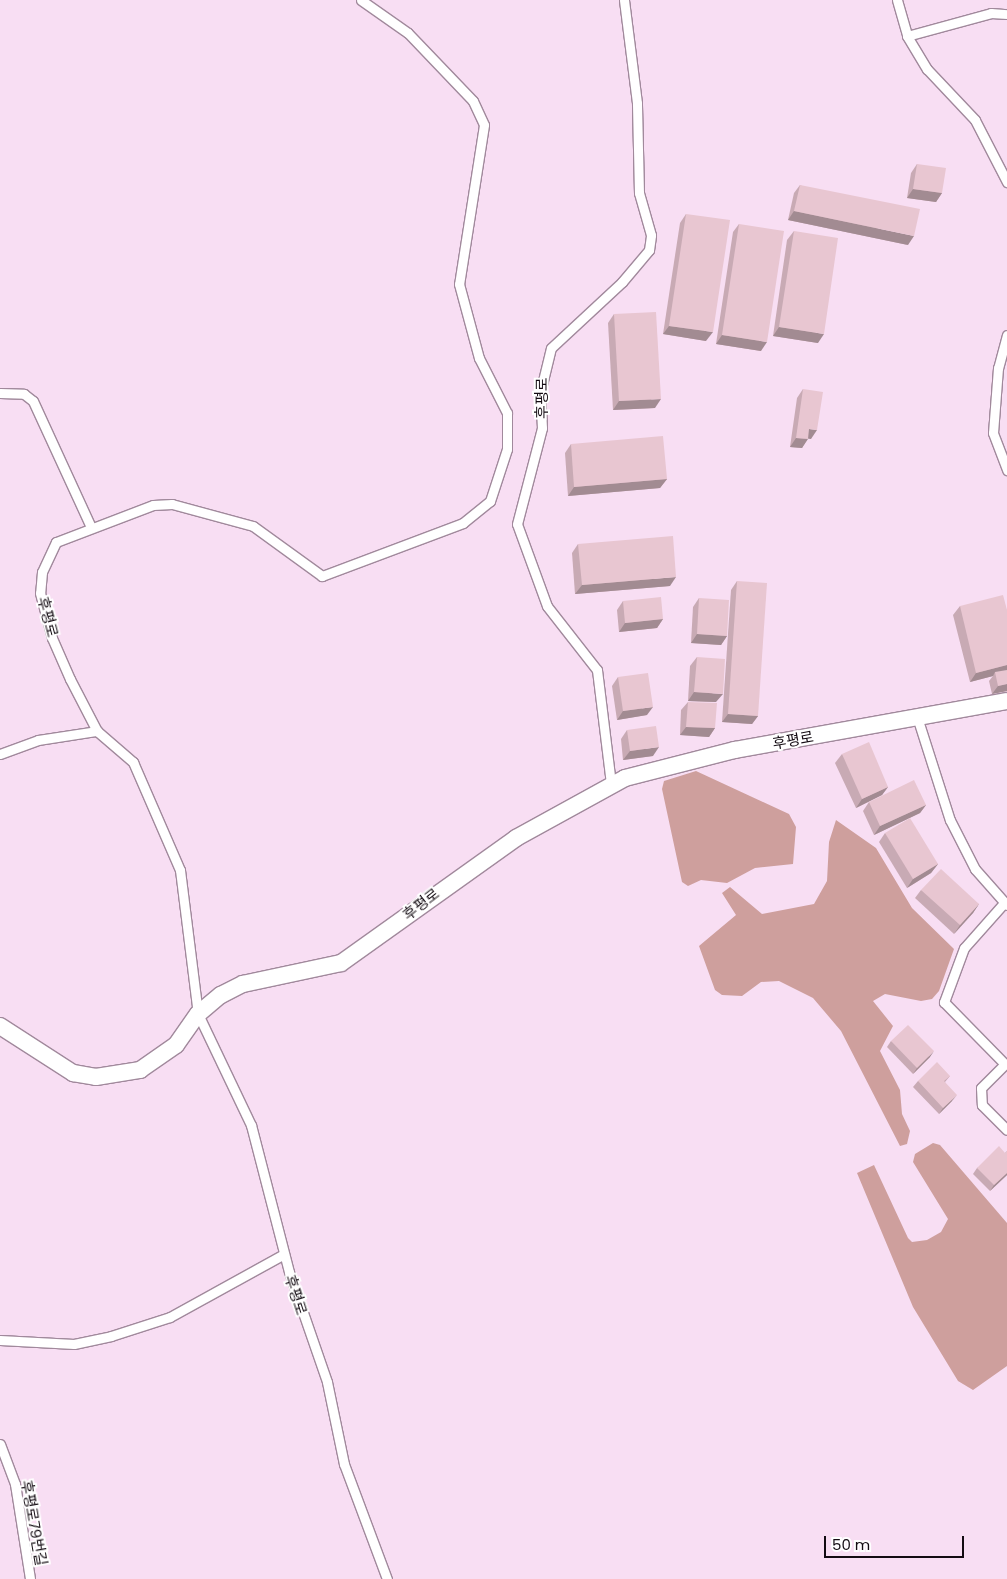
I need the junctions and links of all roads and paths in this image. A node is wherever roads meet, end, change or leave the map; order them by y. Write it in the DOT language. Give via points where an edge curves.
graph roads {
  1 [pos="361,0"];
  2 [pos="624,0"];
  3 [pos="898,0"];
  4 [pos="1007,14"];
  5 [pos="907,36"];
  6 [pos="1007,182"];
  7 [pos="1007,335"];
  8 [pos="0,393"];
  9 [pos="1007,470"];
  10 [pos="91,528"];
  11 [pos="1007,702"];
  12 [pos="918,720"];
  13 [pos="97,731"];
  14 [pos="0,754"];
  15 [pos="611,784"];
  16 [pos="1005,904"];
  17 [pos="198,1014"];
  18 [pos="0,1026"];
  19 [pos="1007,1130"];
  20 [pos="284,1254"];
  21 [pos="0,1340"];
  22 [pos="0,1444"];
  23 [pos="30,1579"];
  24 [pos="387,1579"];
  1 -- 10 [label="lane, 후평로" via="408,33 472,101 484,126 459,284 468,331 507,413 509,430 490,501 463,523 322,576 265,531 172,504 153,505"];
  2 -- 15 [label="lane, 후평로" via="637,103 639,193 651,235 649,250 622,282 551,348 540,393 542,428 517,524 547,606 597,670"];
  3 -- 5 [label="lane"];
  4 -- 5 [label="lane" via="991,13"];
  5 -- 6 [label="lane" via="926,69 987,138"];
  7 -- 9 [label="lane" via="998,368 993,433"];
  8 -- 10 [label="lane" via="24,394 33,401"];
  10 -- 13 [label="lane, 후평로" via="56,542 44,564 40,594 52,638"];
  11 -- 12 [label="street, 후평로"];
  12 -- 15 [label="street, 후평로" via="735,750"];
  12 -- 16 [label="lane" via="950,820 975,869"];
  13 -- 14 [label="lane" via="38,740"];
  13 -- 17 [label="lane, 후평로" via="133,762 180,870"];
  15 -- 17 [label="street, 후평로" via="516,838 422,901 356,954 308,973 243,984"];
  16 -- 19 [label="lane" via="964,948 944,1002 1004,1064 981,1088 982,1105"];
  17 -- 18 [label="street, 후평로" via="176,1045 156,1061 119,1076 96,1078 54,1063"];
  17 -- 20 [label="lane, 후평로" via="251,1125"];
  20 -- 21 [label="lane" via="170,1317 111,1336 74,1344"];
  20 -- 24 [label="lane, 후평로" via="327,1382 344,1464"];
  22 -- 23 [label="lane, 후평로79번길" via="16,1484"];
}
